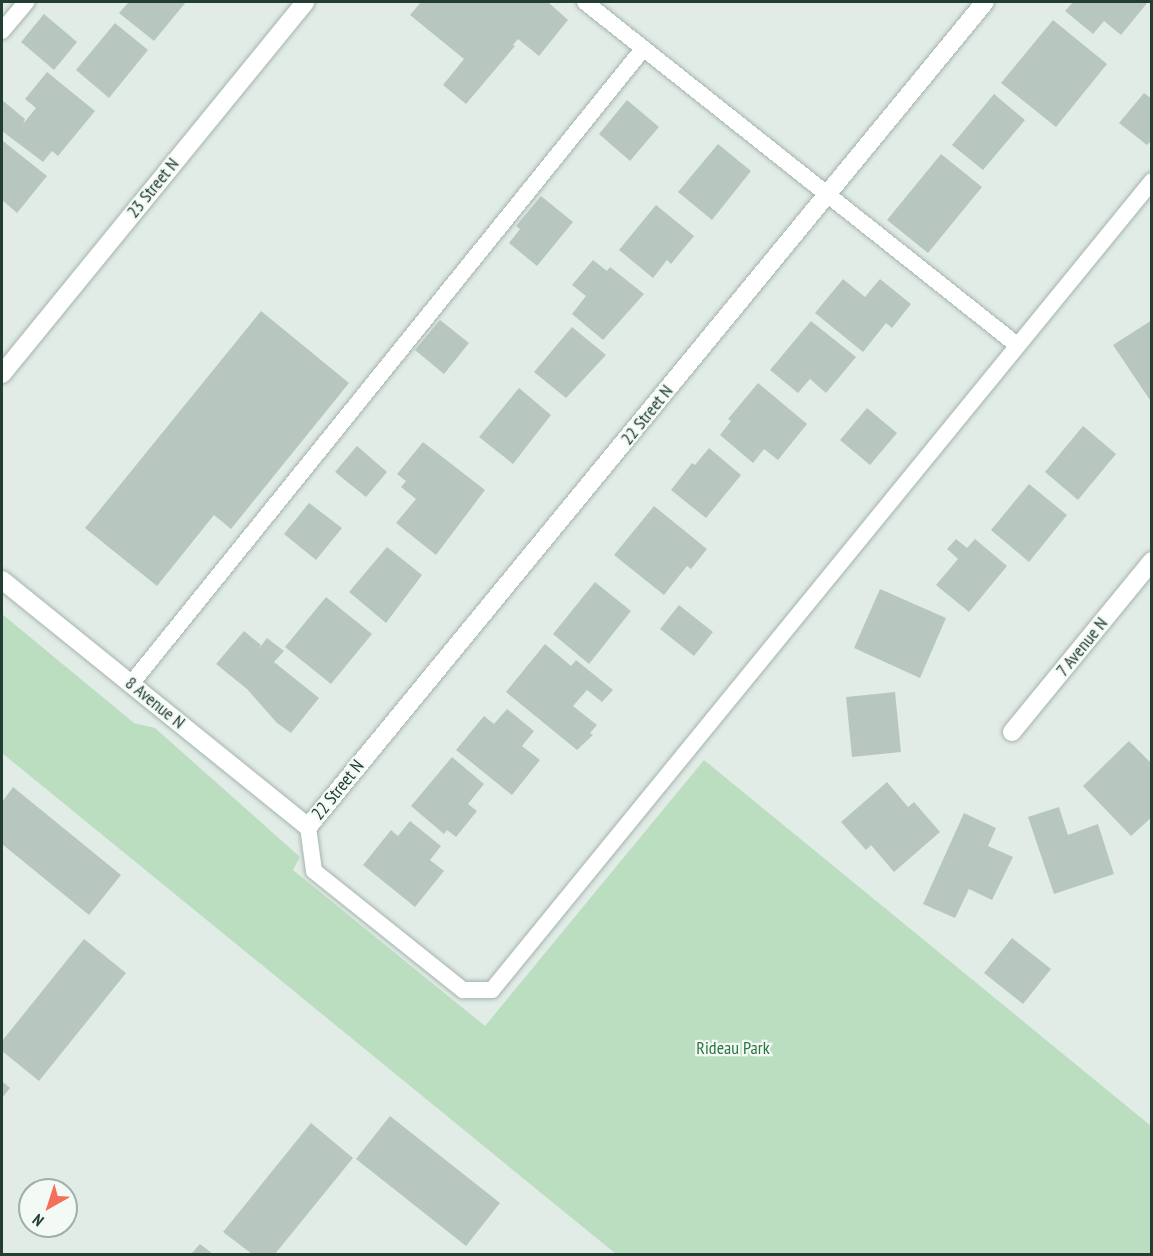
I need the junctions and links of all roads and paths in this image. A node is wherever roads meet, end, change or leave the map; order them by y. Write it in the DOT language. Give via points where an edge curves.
graph roads {
  1 [pos="26,2"];
  2 [pos="305,2"];
  3 [pos="585,2"];
  4 [pos="985,2"];
  5 [pos="2,31"];
  6 [pos="643,49"];
  7 [pos="1152,181"];
  8 [pos="828,195"];
  9 [pos="1017,345"];
  10 [pos="2,374"];
  11 [pos="1152,561"];
  12 [pos="2,580"];
  13 [pos="131,684"];
  14 [pos="1011,732"];
  15 [pos="308,827"];
  1 -- 5 [label="lane"];
  2 -- 10 [label="street, 23 Street N"];
  3 -- 6 [label="lane"];
  4 -- 8 [label="street, 22 Street N"];
  6 -- 8 [label="lane"];
  6 -- 13 [label="lane"];
  7 -- 9 [label="lane"];
  8 -- 9 [label="lane"];
  8 -- 15 [label="street, 22 Street N"];
  9 -- 15 [label="lane" via="492,990 463,990 314,871"];
  11 -- 14 [label="street, 7 Avenue N"];
  12 -- 13 [label="street, 8 Avenue N"];
  13 -- 15 [label="street, 8 Avenue N"];
}
